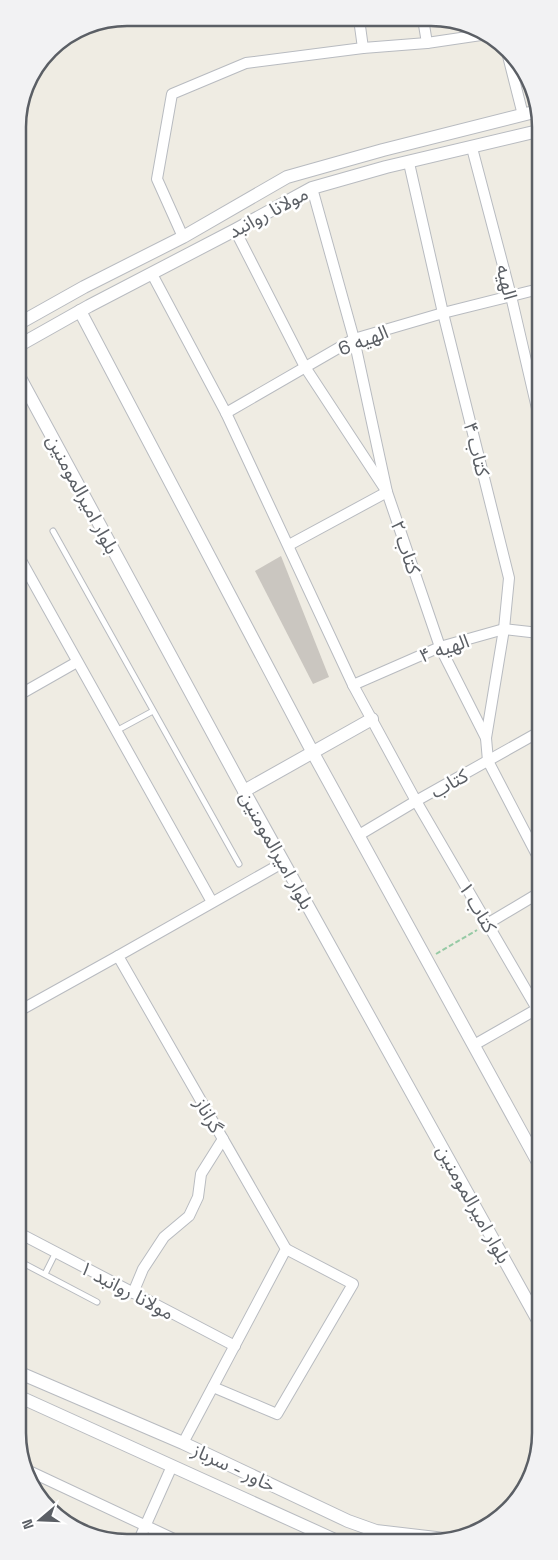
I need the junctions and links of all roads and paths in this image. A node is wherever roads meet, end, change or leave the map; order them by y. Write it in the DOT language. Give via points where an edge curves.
graph roads {
  1 [pos="360,26"];
  2 [pos="424,26"];
  3 [pos="473,36"];
  4 [pos="427,43"];
  5 [pos="363,48"];
  6 [pos="510,65"];
  7 [pos="531,113"];
  8 [pos="523,115"];
  9 [pos="532,133"];
  10 [pos="472,148"];
  11 [pos="383,150"];
  12 [pos="409,162"];
  13 [pos="386,167"];
  14 [pos="312,188"];
  15 [pos="235,230"];
  16 [pos="183,237"];
  17 [pos="152,274"];
  18 [pos="532,291"];
  19 [pos="511,296"];
  20 [pos="80,311"];
  21 [pos="443,313"];
  22 [pos="26,317"];
  23 [pos="31,317"];
  24 [pos="26,320"];
  25 [pos="40,334"];
  26 [pos="354,339"];
  27 [pos="26,342"];
  28 [pos="305,367"];
  29 [pos="532,387"];
  30 [pos="26,389"];
  31 [pos="226,413"];
  32 [pos="387,492"];
  33 [pos="53,531"];
  34 [pos="289,545"];
  35 [pos="26,570"];
  36 [pos="504,629"];
  37 [pos="532,632"];
  38 [pos="440,647"];
  39 [pos="76,662"];
  40 [pos="353,685"];
  41 [pos="26,691"];
  42 [pos="153,710"];
  43 [pos="372,719"];
  44 [pos="116,731"];
  45 [pos="532,736"];
  46 [pos="486,738"];
  47 [pos="314,753"];
  48 [pos="488,761"];
  49 [pos="244,791"];
  50 [pos="416,801"];
  51 [pos="359,835"];
  52 [pos="532,846"];
  53 [pos="284,862"];
  54 [pos="239,864"];
  55 [pos="532,898"];
  56 [pos="212,902"];
  57 [pos="488,924"];
  58 [pos="118,956"];
  59 [pos="428,959"];
  60 [pos="532,1001"];
  61 [pos="26,1007"];
  62 [pos="532,1015"];
  63 [pos="474,1045"];
  64 [pos="223,1140"];
  65 [pos="532,1151"];
  66 [pos="26,1237"];
  67 [pos="286,1249"];
  68 [pos="56,1252"];
  69 [pos="26,1264"];
  70 [pos="45,1274"];
  71 [pos="133,1293"];
  72 [pos="97,1302"];
  73 [pos="532,1310"];
  74 [pos="235,1346"];
  75 [pos="26,1376"];
  76 [pos="213,1387"];
  77 [pos="26,1400"];
  78 [pos="183,1443"];
  79 [pos="172,1466"];
  80 [pos="36,1474"];
  81 [pos="145,1526"];
  82 [pos="142,1534"];
  83 [pos="163,1534"];
  84 [pos="322,1534"];
  85 [pos="402,1534"];
  1 -- 5 [label="street"];
  2 -- 4 [label="street"];
  3 -- 4 [label="street"];
  4 -- 5 [label="street"];
  5 -- 16 [label="street" via="246,63 172,94 157,179"];
  6 -- 8 [label="street"];
  7 -- 8 [label="street, مولانا روانبد"];
  8 -- 11 [label="street, مولانا روانبد"];
  9 -- 10 [label="street, مولانا روانبد"];
  10 -- 12 [label="street, مولانا روانبد"];
  10 -- 19 [label="street, الهیه"];
  11 -- 13 [label="street"];
  11 -- 16 [label="street, مولانا روانبد" via="287,177"];
  12 -- 13 [label="street, مولانا روانبد"];
  12 -- 21 [label="street, کتاب ۴"];
  13 -- 14 [label="street, مولانا روانبد"];
  14 -- 15 [label="street, مولانا روانبد"];
  14 -- 26 [label="street"];
  15 -- 17 [label="street, مولانا روانبد"];
  15 -- 28 [label="street, کتاب ۲"];
  16 -- 23 [label="street, مولانا روانبد"];
  17 -- 20 [label="street, مولانا روانبد"];
  17 -- 31 [label="street, کتاب ۱"];
  18 -- 19 [label="street, الهیه 6"];
  19 -- 21 [label="street, الهیه 6"];
  19 -- 29 [label="street, الهیه"];
  20 -- 25 [label="street, مولانا روانبد"];
  20 -- 47 [label="street"];
  21 -- 26 [label="street, الهیه 6"];
  21 -- 36 [label="street, کتاب ۴" via="509,578"];
  22 -- 23 [label="street"];
  23 -- 24 [label="street, مولانا روانبد"];
  23 -- 25 [label="street"];
  25 -- 27 [label="street, مولانا روانبد"];
  26 -- 28 [label="street, الهیه 6"];
  26 -- 32 [label="street"];
  28 -- 31 [label="street, الهیه 6"];
  28 -- 32 [label="street, کتاب ۲"];
  30 -- 49 [label="street, بلوار امیرالمومنین"];
  31 -- 34 [label="street, کتاب ۱"];
  32 -- 34 [label="street"];
  32 -- 38 [label="street, کتاب ۲"];
  33 -- 42 [label="lane"];
  34 -- 40 [label="street, کتاب ۱"];
  35 -- 39 [label="street"];
  36 -- 37 [label="street, الهیه ۴"];
  36 -- 38 [label="street, الهیه ۴"];
  36 -- 46 [label="street, کتاب ۴"];
  38 -- 40 [label="street, الهیه ۴"];
  38 -- 46 [label="street, کتاب ۲"];
  39 -- 41 [label="street"];
  39 -- 44 [label="street"];
  40 -- 43 [label="street, کتاب ۱"];
  42 -- 44 [label="lane"];
  42 -- 54 [label="lane"];
  43 -- 47 [label="street"];
  43 -- 50 [label="street, کتاب ۱"];
  44 -- 56 [label="street"];
  45 -- 48 [label="street, کتاب"];
  46 -- 48 [label="street"];
  47 -- 49 [label="street"];
  47 -- 51 [label="street"];
  48 -- 50 [label="street, کتاب"];
  48 -- 52 [label="street"];
  49 -- 53 [label="street, بلوار امیرالمومنین"];
  50 -- 51 [label="street, کتاب"];
  50 -- 57 [label="street, کتاب ۱"];
  51 -- 59 [label="street"];
  53 -- 56 [label="street"];
  53 -- 73 [label="street, بلوار امیرالمومنین"];
  55 -- 57 [label="street"];
  56 -- 58 [label="street"];
  57 -- 59 [label="path"];
  57 -- 60 [label="street, کتاب ۱"];
  58 -- 61 [label="street"];
  58 -- 64 [label="street, گراناز"];
  59 -- 63 [label="street"];
  62 -- 63 [label="street"];
  63 -- 65 [label="street"];
  64 -- 67 [label="street, گراناز"];
  64 -- 71 [label="street" via="201,1174 198,1197 189,1216 164,1237 143,1268"];
  66 -- 68 [label="street, مولانا روانبد ۱"];
  67 -- 74 [label="street"];
  67 -- 76 [label="street" via="353,1284 276,1414"];
  68 -- 70 [label="lane"];
  68 -- 71 [label="street, مولانا روانبد ۱"];
  69 -- 70 [label="lane"];
  70 -- 72 [label="lane"];
  71 -- 74 [label="street, مولانا روانبد ۱"];
  74 -- 76 [label="street"];
  75 -- 78 [label="street, خاور - سرباز"];
  76 -- 78 [label="street"];
  77 -- 79 [label="street, خاور - سرباز"];
  78 -- 85 [label="street, خاور - سرباز" via="348,1521 376,1531"];
  79 -- 81 [label="street"];
  79 -- 84 [label="street, خاور - سرباز"];
  80 -- 81 [label="street"];
  81 -- 82 [label="street"];
  81 -- 83 [label="street"];
}
